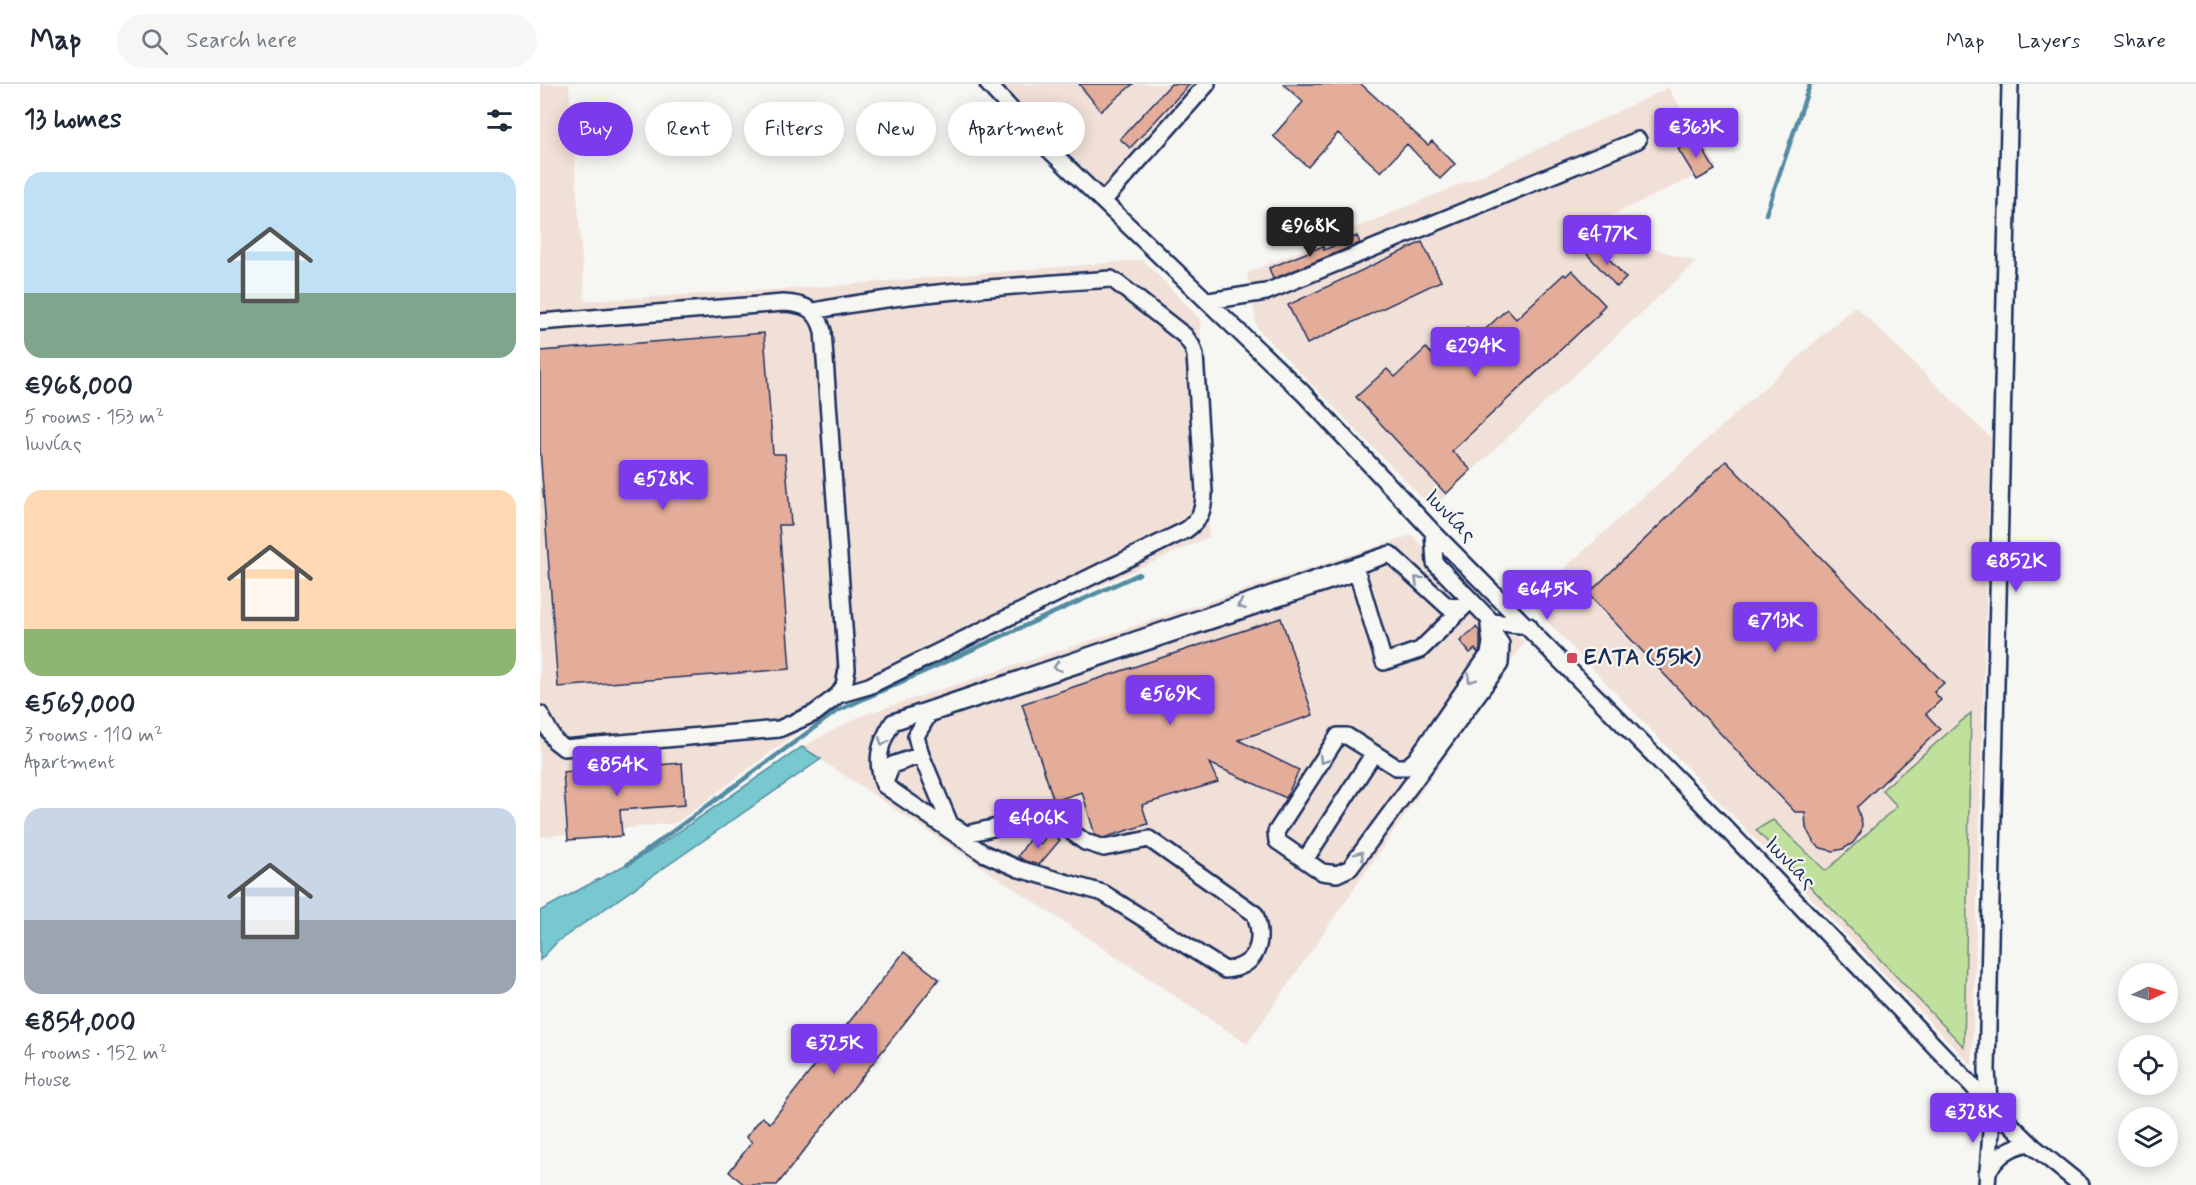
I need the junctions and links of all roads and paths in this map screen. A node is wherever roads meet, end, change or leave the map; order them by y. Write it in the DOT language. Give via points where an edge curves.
graph roads {
  1 [pos="988,84"];
  2 [pos="1207,84"];
  3 [pos="2010,84"];
  4 [pos="1638,140"];
  5 [pos="1104,200"];
  6 [pos="1209,301"];
  7 [pos="814,311"];
  8 [pos="540,322"];
  9 [pos="1433,532"];
  10 [pos="1469,603"];
  11 [pos="1491,624"];
  12 [pos="1529,626"];
  13 [pos="838,695"];
  14 [pos="540,714"];
  15 [pos="1374,753"];
  16 [pos="921,755"];
  17 [pos="884,785"];
  18 [pos="1305,860"];
  19 [pos="1989,1103"];
  20 [pos="2030,1143"];
  21 [pos="1987,1179"];
  22 [pos="2081,1185"];
  1 -- 5 [label="street, Ιωνίας" via="1040,141"];
  2 -- 5 [label="street"];
  3 -- 19 [label="street"];
  4 -- 6 [label="street" via="1266,291"];
  5 -- 6 [label="street, Ιωνίας"];
  6 -- 9 [label="street, Ιωνίας" via="1303,393"];
  7 -- 8 [label="street" via="807,306 783,303"];
  7 -- 13 [label="street" via="823,331 847,669"];
  7 -- 13 [label="street" via="885,299 1111,279 1185,336 1192,346 1204,492 1202,514 1186,530 869,686"];
  9 -- 10 [label="street" via="1435,563"];
  9 -- 12 [label="street, Ιωνίας"];
  10 -- 11 [label="street"];
  10 -- 16 [label="street" via="1420,650 1384,662 1357,572 929,714 916,736"];
  10 -- 17 [label="street, one-way" via="1448,607 1390,554 893,722 882,738 878,756"];
  11 -- 12 [label="street"];
  11 -- 15 [label="street, one-way" via="1489,654 1416,759 1407,767 1396,767"];
  18 -- 11 [label="street, one-way" via="1322,872 1337,874 1350,868 1500,664 1501,644"];
  12 -- 19 [label="street, Ιωνίας"];
  13 -- 14 [label="street" via="815,713 779,729 578,748 564,748 555,741"];
  15 -- 18 [label="street"];
  15 -- 18 [label="street, one-way" via="1347,736 1338,736 1276,832 1277,841"];
  16 -- 17 [label="street" via="892,765"];
  16 -- 17 [label="street" via="950,824 966,834 1037,818 1060,823 1085,842 1104,848 1149,839 1255,914 1258,945 1250,962 1238,969 1225,970 1103,893 1019,869 983,853"];
  19 -- 20 [label="street, Ιωνίας"];
  19 -- 21 [label="street"];
  20 -- 21 [label="street" via="2005,1151 1995,1160"];
  20 -- 22 [label="street, Ιωνίας"];
}
